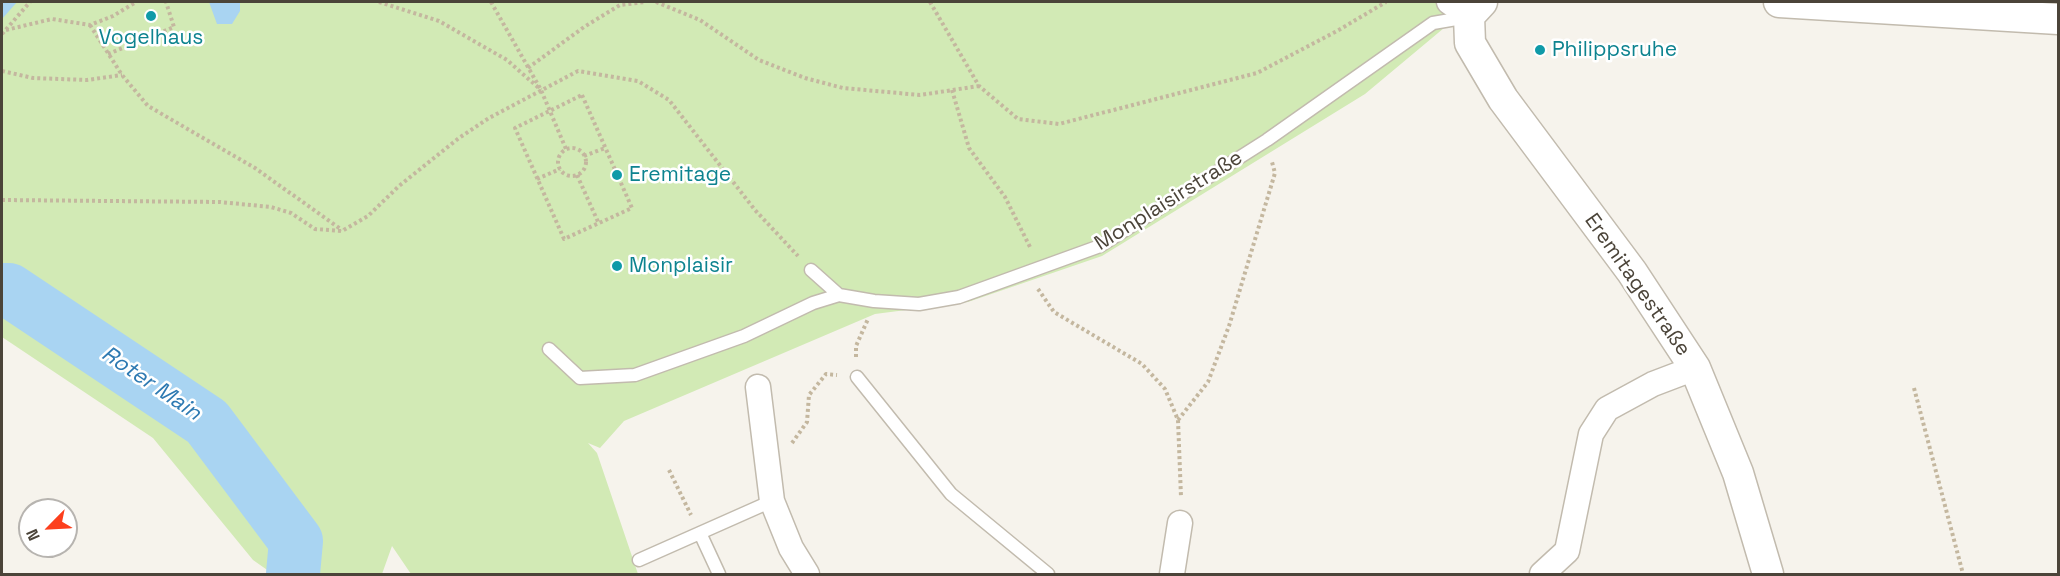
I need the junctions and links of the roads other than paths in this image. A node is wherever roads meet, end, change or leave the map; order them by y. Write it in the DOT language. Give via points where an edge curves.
graph roads {
  1 [pos="1779,2"];
  2 [pos="1467,6"];
  3 [pos="2058,19"];
  4 [pos="811,270"];
  5 [pos="839,295"];
  6 [pos="549,349"];
  7 [pos="1695,368"];
  8 [pos="857,377"];
  9 [pos="758,387"];
  10 [pos="772,501"];
  11 [pos="1180,523"];
  12 [pos="700,533"];
  13 [pos="639,560"];
  14 [pos="719,574"];
  15 [pos="807,574"];
  16 [pos="1048,574"];
  17 [pos="1172,574"];
  18 [pos="1542,574"];
  19 [pos="1768,574"];
  1 -- 3 [label="street"];
  2 -- 5 [label="lane, Monplaisirstraße" via="1433,23 1267,140 1100,246 960,297 919,304"];
  2 -- 7 [label="street, Eremitagestraße" via="1470,43 1503,99 1632,272"];
  4 -- 5 [label="lane"];
  5 -- 6 [label="lane" via="744,336 635,375 580,378"];
  7 -- 18 [label="street" via="1653,384 1607,409 1591,434 1567,551"];
  7 -- 19 [label="street, Eremitagestraße" via="1738,472"];
  8 -- 16 [label="lane" via="951,494"];
  9 -- 10 [label="street"];
  10 -- 12 [label="lane"];
  10 -- 15 [label="street" via="791,548"];
  11 -- 17 [label="street"];
  12 -- 13 [label="lane"];
  12 -- 14 [label="lane"];
}
